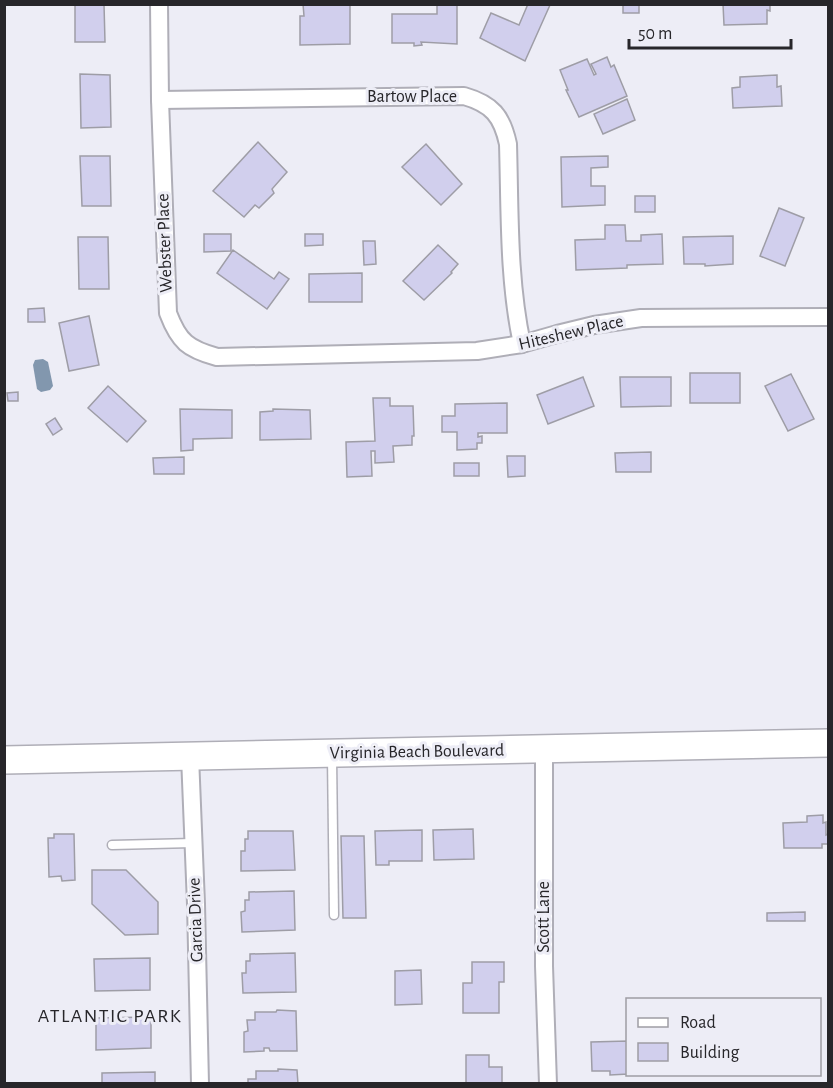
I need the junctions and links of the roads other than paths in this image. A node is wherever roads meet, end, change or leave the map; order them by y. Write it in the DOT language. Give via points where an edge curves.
graph roads {
  1 [pos="159,4"];
  2 [pos="160,100"];
  3 [pos="828,317"];
  4 [pos="522,344"];
  5 [pos="315,354"];
  6 [pos="828,743"];
  7 [pos="544,750"];
  8 [pos="332,753"];
  9 [pos="190,756"];
  10 [pos="4,760"];
  11 [pos="194,843"];
  12 [pos="112,845"];
  13 [pos="334,915"];
  14 [pos="200,1083"];
  15 [pos="548,1083"];
  1 -- 2 [label="street, Webster Place"];
  2 -- 4 [label="street, Bartow Place" via="464,96 487,106 504,128 508,144 512,279"];
  2 -- 5 [label="street, Webster Place" via="168,313 174,329 184,342 217,357"];
  3 -- 4 [label="street, Hiteshew Place" via="641,318 557,333"];
  4 -- 5 [label="street, Hiteshew Place" via="477,351"];
  6 -- 7 [label="main road, Virginia Beach Boulevard"];
  7 -- 8 [label="main road, Virginia Beach Boulevard"];
  7 -- 15 [label="street, Scott Lane"];
  8 -- 9 [label="main road, Virginia Beach Boulevard"];
  8 -- 13 [label="lane"];
  9 -- 10 [label="main road, Virginia Beach Boulevard"];
  9 -- 11 [label="street, Garcia Drive"];
  11 -- 12 [label="lane"];
  11 -- 14 [label="street, Garcia Drive"];
}
